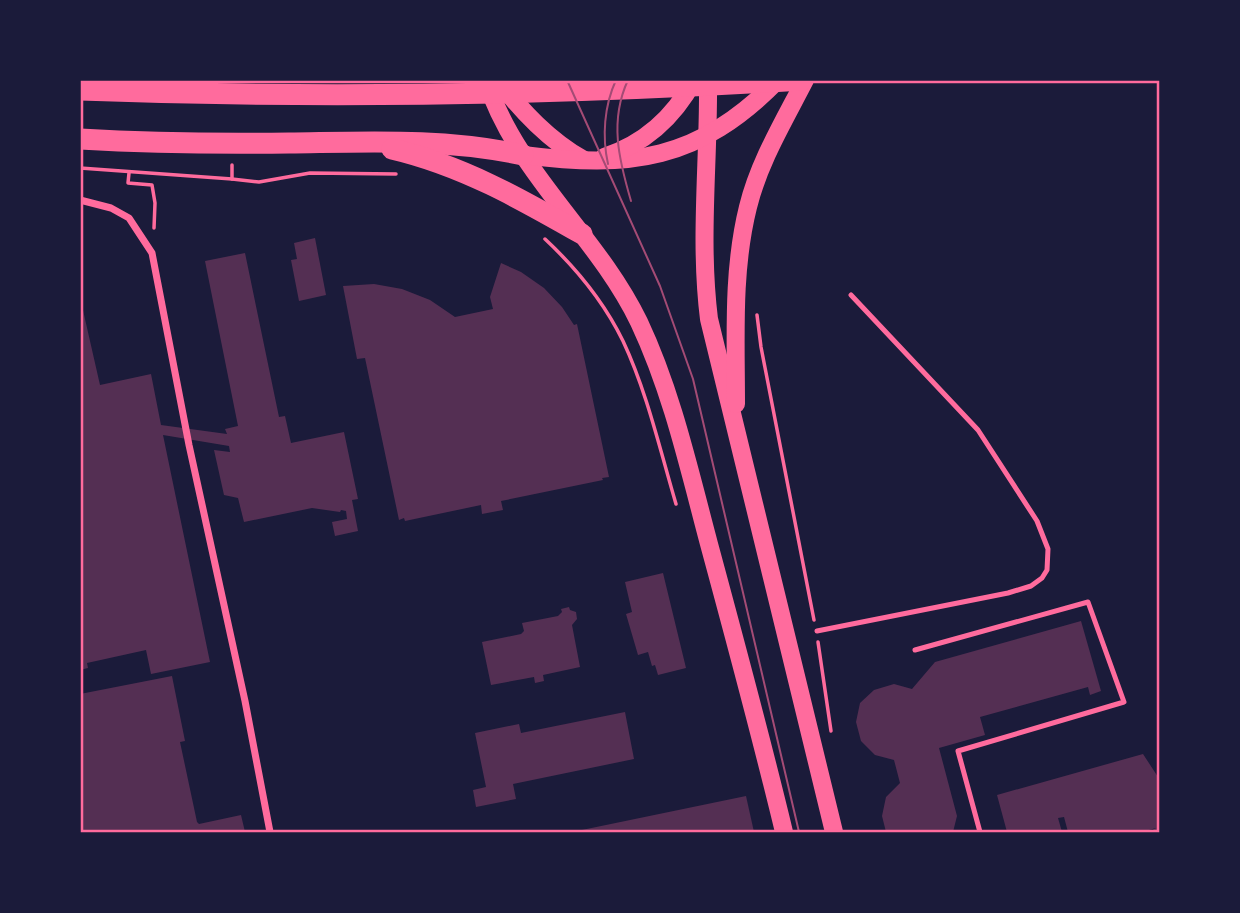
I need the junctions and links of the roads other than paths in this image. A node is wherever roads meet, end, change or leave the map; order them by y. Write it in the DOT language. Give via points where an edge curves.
graph roads {
  1 [pos="485,80"];
  2 [pos="498,80"];
  3 [pos="694,80"];
  4 [pos="708,80"];
  5 [pos="778,80"];
  6 [pos="804,80"];
  7 [pos="80,90"];
  8 [pos="708,135"];
  9 [pos="80,139"];
  10 [pos="278,143"];
  11 [pos="523,155"];
  12 [pos="587,162"];
  13 [pos="80,200"];
  14 [pos="582,234"];
  15 [pos="851,296"];
  16 [pos="736,425"];
  17 [pos="817,631"];
  18 [pos="915,650"];
  19 [pos="270,832"];
  20 [pos="784,832"];
  21 [pos="834,832"];
  22 [pos="981,832"];
  1 -- 11 [label="main road" via="501,121"];
  2 -- 12 [label="main road" via="520,107"];
  3 -- 12 [label="main road" via="675,109 647,136"];
  4 -- 8 [label="main road"];
  5 -- 8 [label="main road" via="743,113"];
  6 -- 7 [label="highway" via="413,94"];
  6 -- 16 [label="main road" via="759,173 743,233 736,308"];
  8 -- 12 [label="main road" via="648,157"];
  8 -- 16 [label="main road" via="705,282 715,345"];
  9 -- 10 [label="highway"];
  10 -- 11 [label="highway" via="430,142"];
  10 -- 14 [label="highway" via="392,149 417,156 472,174"];
  11 -- 12 [label="main road"];
  11 -- 14 [label="main road"];
  13 -- 19 [label="street" via="128,218 152,253"];
  14 -- 20 [label="main road" via="623,294 655,356"];
  15 -- 17 [label="lane" via="978,430 1037,521 1049,561 1042,578 1008,593"];
  16 -- 21 [label="main road"];
  18 -- 22 [label="lane" via="1088,602 1124,702 958,751"];
}
